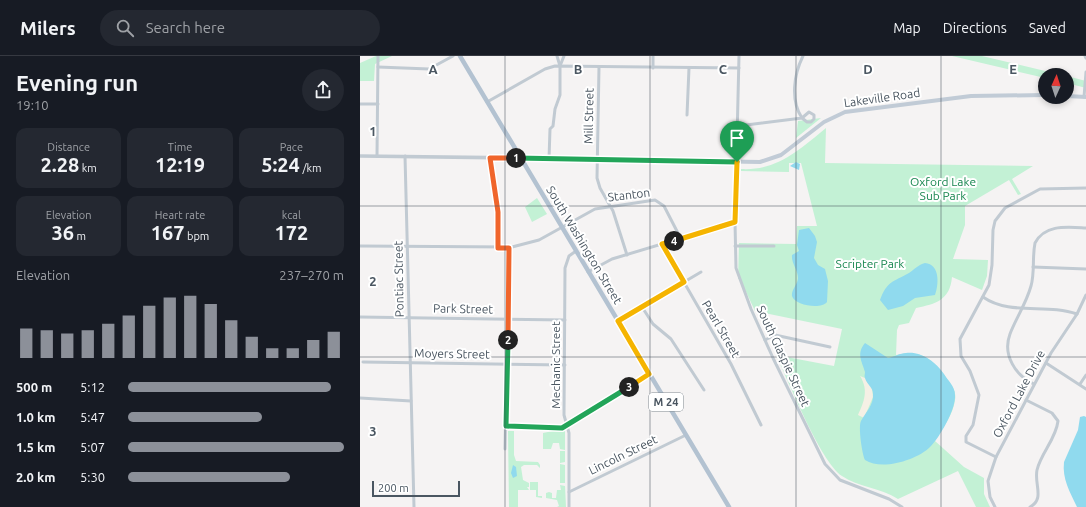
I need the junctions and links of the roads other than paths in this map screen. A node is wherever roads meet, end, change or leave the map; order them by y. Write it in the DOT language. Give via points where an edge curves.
graph roads {
  1 [pos="378,56"];
  2 [pos="453,56"];
  3 [pos="460,56"];
  4 [pos="557,56"];
  5 [pos="564,56"];
  6 [pos="653,56"];
  7 [pos="739,56"];
  8 [pos="803,56"];
  9 [pos="560,66"];
  10 [pos="378,67"];
  11 [pos="599,67"];
  12 [pos="653,68"];
  13 [pos="689,68"];
  14 [pos="739,68"];
  15 [pos="1086,72"];
  16 [pos="1038,95"];
  17 [pos="1074,96"];
  18 [pos="1085,97"];
  19 [pos="487,102"];
  20 [pos="360,104"];
  21 [pos="378,104"];
  22 [pos="687,115"];
  23 [pos="738,126"];
  24 [pos="360,156"];
  25 [pos="377,156"];
  26 [pos="405,156"];
  27 [pos="490,158"];
  28 [pos="520,158"];
  29 [pos="549,159"];
  30 [pos="597,160"];
  31 [pos="737,162"];
  32 [pos="1086,188"];
  33 [pos="611,206"];
  34 [pos="735,222"];
  35 [pos="562,228"];
  36 [pos="1086,228"];
  37 [pos="680,239"];
  38 [pos="662,244"];
  39 [pos="360,246"];
  40 [pos="407,246"];
  41 [pos="735,246"];
  42 [pos="774,246"];
  43 [pos="498,248"];
  44 [pos="509,248"];
  45 [pos="576,251"];
  46 [pos="627,255"];
  47 [pos="1034,268"];
  48 [pos="1086,269"];
  49 [pos="588,272"];
  50 [pos="701,272"];
  51 [pos="684,282"];
  52 [pos="1086,295"];
  53 [pos="984,297"];
  54 [pos="642,307"];
  55 [pos="1023,308"];
  56 [pos="1077,314"];
  57 [pos="360,317"];
  58 [pos="409,317"];
  59 [pos="508,319"];
  60 [pos="565,320"];
  61 [pos="618,321"];
  62 [pos="765,340"];
  63 [pos="830,346"];
  64 [pos="363,362"];
  65 [pos="410,362"];
  66 [pos="1046,363"];
  67 [pos="508,364"];
  68 [pos="565,364"];
  69 [pos="649,374"];
  70 [pos="1086,375"];
  71 [pos="1034,384"];
  72 [pos="1080,384"];
  73 [pos="1086,389"];
  74 [pos="704,390"];
  75 [pos="360,398"];
  76 [pos="1026,400"];
  77 [pos="411,401"];
  78 [pos="567,424"];
  79 [pos="761,425"];
  80 [pos="506,426"];
  81 [pos="686,435"];
  82 [pos="505,449"];
  83 [pos="996,458"];
  84 [pos="569,492"];
  85 [pos="414,507"];
  86 [pos="569,507"];
  87 [pos="729,507"];
  88 [pos="902,507"];
  89 [pos="995,507"];
  90 [pos="1030,507"];
  1 -- 10 [label="street"];
  2 -- 10 [label="street" via="430,69"];
  3 -- 19 [label="main road, M 24"];
  4 -- 9 [label="street"];
  5 -- 9 [label="street"];
  6 -- 12 [label="street"];
  7 -- 14 [label="street, South Glaspie Street"];
  8 -- 23 [label="street" via="795,88 796,102 802,118"];
  9 -- 11 [label="street"];
  9 -- 19 [label="street" via="545,69"];
  9 -- 29 [label="street" via="560,95 553,126 550,129"];
  10 -- 21 [label="street"];
  11 -- 12 [label="street"];
  11 -- 30 [label="street, Mill Street"];
  12 -- 13 [label="street"];
  13 -- 14 [label="street"];
  13 -- 22 [label="street"];
  14 -- 23 [label="street, South Glaspie Street"];
  15 -- 18 [label="street"];
  16 -- 31 [label="main road, Lakeville Road" via="971,96 849,111 824,122 779,156 760,162"];
  17 -- 18 [label="main road"];
  19 -- 28 [label="main road, M 24"];
  20 -- 21 [label="street"];
  21 -- 25 [label="street"];
  23 -- 31 [label="street, South Glaspie Street"];
  24 -- 25 [label="street"];
  25 -- 26 [label="street"];
  26 -- 27 [label="street"];
  26 -- 40 [label="street, Pontiac Street"];
  27 -- 28 [label="street"];
  27 -- 43 [label="street" via="498,212"];
  28 -- 29 [label="main road, Lakeville Road"];
  28 -- 35 [label="main road, South Washington Street / M 24"];
  29 -- 30 [label="main road, Lakeville Road"];
  30 -- 31 [label="main road, Lakeville Road"];
  30 -- 33 [label="street, Mill Street" via="598,183"];
  31 -- 34 [label="street, South Glaspie Street"];
  32 -- 53 [label="street" via="1040,189 1012,203 1000,213 993,230 992,265"];
  33 -- 35 [label="street, Stanton" via="593,210"];
  33 -- 37 [label="street, Stanton" via="659,201 665,207"];
  33 -- 46 [label="street, Mill Street"];
  34 -- 37 [label="street"];
  34 -- 41 [label="street, South Glaspie Street"];
  35 -- 44 [label="street, Stanton" via="536,241"];
  35 -- 45 [label="main road, South Washington Street / M 24"];
  36 -- 47 [label="street" via="1057,228 1044,232 1035,243"];
  37 -- 38 [label="street"];
  38 -- 46 [label="street"];
  38 -- 51 [label="street, Pearl Street"];
  39 -- 40 [label="street, Stanton"];
  40 -- 43 [label="street, Stanton"];
  40 -- 58 [label="street, Pontiac Street"];
  41 -- 42 [label="street"];
  41 -- 62 [label="street, South Glaspie Street" via="736,268"];
  43 -- 44 [label="street, Stanton"];
  44 -- 59 [label="street"];
  45 -- 49 [label="main road, South Washington Street / M 24"];
  45 -- 60 [label="street, Mechanic Street" via="569,256 566,264"];
  46 -- 49 [label="street" via="608,261"];
  47 -- 48 [label="street"];
  47 -- 55 [label="street" via="1031,287"];
  49 -- 61 [label="main road, South Washington Street / M 24"];
  50 -- 51 [label="street"];
  51 -- 54 [label="street"];
  51 -- 79 [label="street, Pearl Street" via="731,364"];
  52 -- 56 [label="street, Oxford Lake Drive"];
  53 -- 55 [label="street" via="995,303"];
  53 -- 83 [label="street" via="960,339 962,356 979,395 972,425 965,440 967,444"];
  54 -- 61 [label="street"];
  54 -- 74 [label="street" via="653,324 669,337"];
  55 -- 56 [label="street" via="1057,309"];
  55 -- 71 [label="street" via="1009,335 1008,353 1015,371"];
  56 -- 66 [label="street, Oxford Lake Drive"];
  57 -- 58 [label="street, Park Street"];
  58 -- 59 [label="street, Park Street"];
  58 -- 65 [label="street, Pontiac Street"];
  59 -- 60 [label="street, Park Street"];
  59 -- 67 [label="street"];
  60 -- 68 [label="street, Mechanic Street"];
  61 -- 69 [label="main road, South Washington Street / M 24"];
  62 -- 63 [label="street" via="774,335"];
  62 -- 88 [label="street, South Glaspie Street" via="819,453 832,473 850,485 878,494"];
  64 -- 65 [label="street, Moyers Street"];
  65 -- 67 [label="street, Moyers Street"];
  65 -- 77 [label="street, Pontiac Street"];
  66 -- 71 [label="street, Oxford Lake Drive"];
  66 -- 72 [label="street"];
  67 -- 68 [label="street, Moyers Street"];
  67 -- 80 [label="street"];
  68 -- 78 [label="street, Mechanic Street" via="564,415"];
  69 -- 78 [label="street"];
  69 -- 81 [label="main road, South Washington Street / M 24"];
  70 -- 72 [label="street"];
  71 -- 76 [label="street, Oxford Lake Drive"];
  72 -- 73 [label="street"];
  75 -- 77 [label="street"];
  76 -- 83 [label="street, Oxford Lake Drive"];
  76 -- 90 [label="street" via="1052,413 1058,421 1036,471 1039,497"];
  77 -- 85 [label="street, Pontiac Street"];
  78 -- 80 [label="street" via="562,428"];
  78 -- 84 [label="street, Mechanic Street"];
  80 -- 82 [label="street"];
  81 -- 84 [label="street, Lincoln Street"];
  81 -- 87 [label="main road, South Washington Street / M 24"];
  83 -- 89 [label="street, Oxford Lake Drive" via="988,481 990,497"];
  84 -- 86 [label="street, Mechanic Street"];
}
